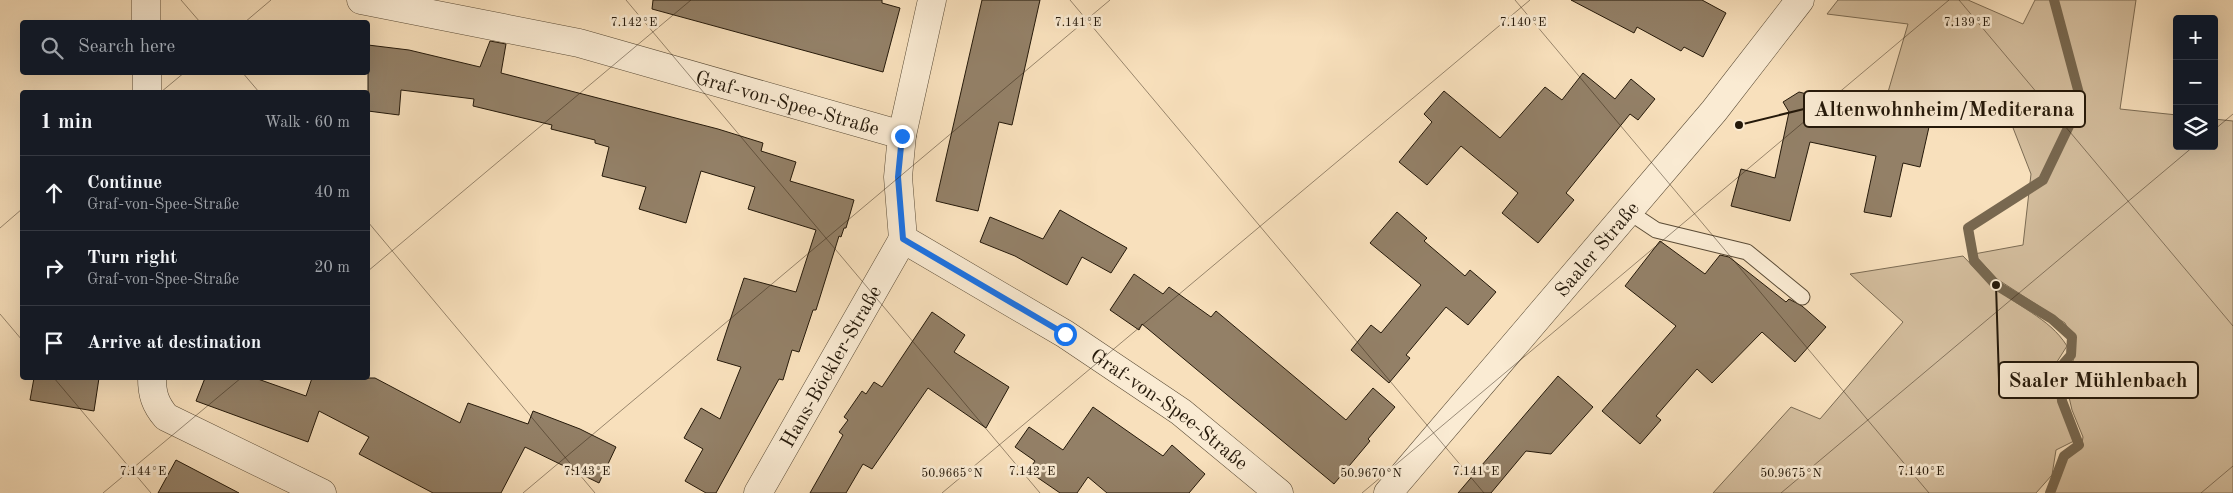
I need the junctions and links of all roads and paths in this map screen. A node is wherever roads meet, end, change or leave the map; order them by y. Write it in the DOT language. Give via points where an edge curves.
graph roads {
  1 [pos="146,0"];
  2 [pos="361,0"];
  3 [pos="932,0"];
  4 [pos="1800,0"];
  5 [pos="146,20"];
  6 [pos="147,75"];
  7 [pos="147,90"];
  8 [pos="902,136"];
  9 [pos="1629,212"];
  10 [pos="903,239"];
  11 [pos="1802,297"];
  12 [pos="152,380"];
  13 [pos="322,493"];
  14 [pos="758,493"];
  15 [pos="1280,493"];
  16 [pos="1388,493"];
  1 -- 5 [label="street"];
  2 -- 8 [label="street, Graf-von-Spee-Straße" via="579,43"];
  3 -- 8 [label="street"];
  4 -- 9 [label="street, Saaler Straße" via="1714,111"];
  6 -- 7 [label="street"];
  8 -- 10 [label="street, Graf-von-Spee-Straße" via="898,177"];
  9 -- 11 [label="lane" via="1656,230 1747,252"];
  9 -- 16 [label="street, Saaler Straße"];
  10 -- 14 [label="street, Hans-Böckler-Straße"];
  10 -- 15 [label="street, Graf-von-Spee-Straße" via="1065,334 1181,412"];
  12 -- 13 [label="street" via="152,393 166,417"];
}
